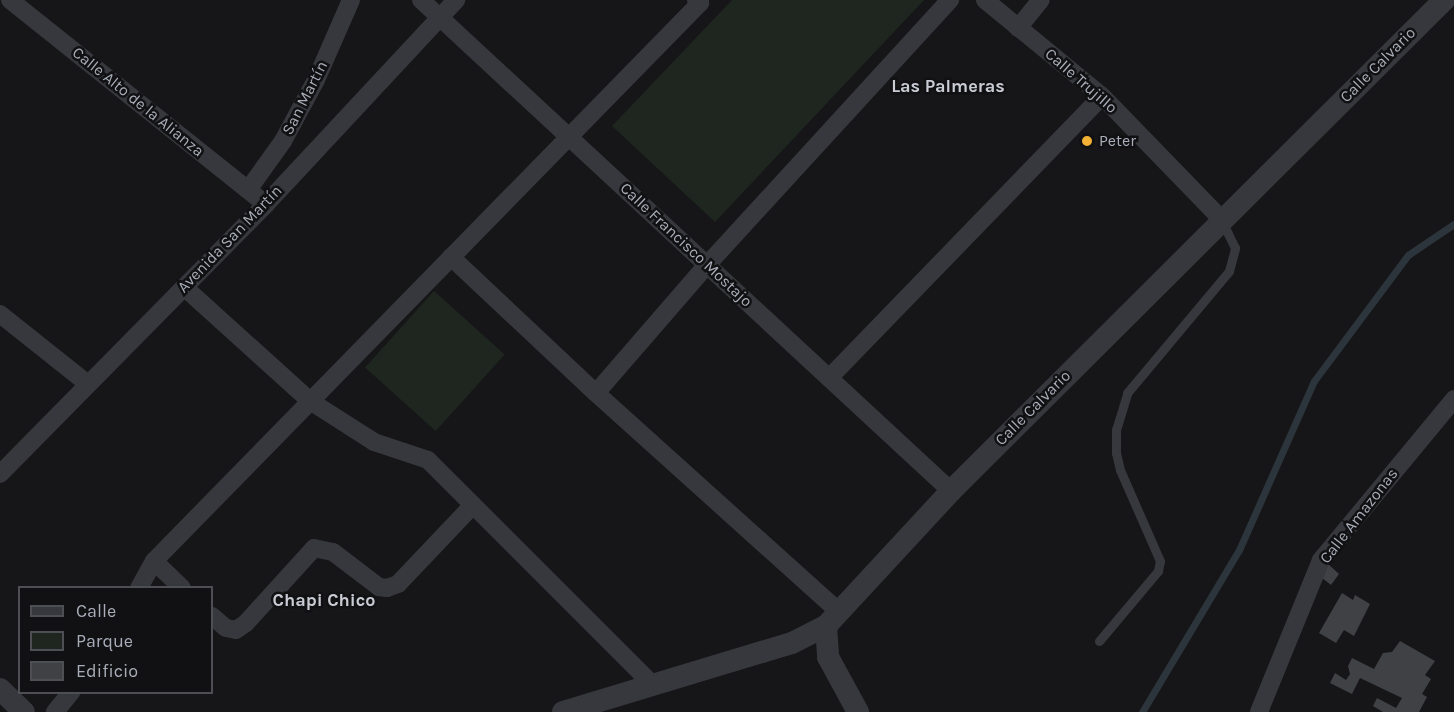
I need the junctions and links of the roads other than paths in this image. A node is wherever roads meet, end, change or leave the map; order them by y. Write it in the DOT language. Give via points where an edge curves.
graph roads {
  1 [pos="10,0"];
  2 [pos="351,0"];
  3 [pos="421,0"];
  4 [pos="456,0"];
  5 [pos="696,0"];
  6 [pos="950,0"];
  7 [pos="985,0"];
  8 [pos="1041,0"];
  9 [pos="1444,0"];
  10 [pos="441,17"];
  11 [pos="1018,28"];
  12 [pos="1102,96"];
  13 [pos="570,137"];
  14 [pos="248,190"];
  15 [pos="266,204"];
  16 [pos="1221,219"];
  17 [pos="452,257"];
  18 [pos="707,265"];
  19 [pos="184,287"];
  20 [pos="0,314"];
  21 [pos="829,378"];
  22 [pos="88,384"];
  23 [pos="596,393"];
  24 [pos="1454,399"];
  25 [pos="310,400"];
  26 [pos="0,474"];
  27 [pos="951,491"];
  28 [pos="473,505"];
  29 [pos="154,561"];
  30 [pos="140,586"];
  31 [pos="180,586"];
  32 [pos="213,617"];
  33 [pos="832,619"];
  34 [pos="1099,640"];
  35 [pos="653,685"];
  36 [pos="0,689"];
  37 [pos="70,694"];
  38 [pos="24,712"];
  39 [pos="56,712"];
  40 [pos="563,712"];
  41 [pos="858,712"];
  42 [pos="1259,712"];
  1 -- 14 [label="street, Calle Alto de la Alianza"];
  2 -- 14 [label="street, San Martín" via="316,80 283,141"];
  3 -- 10 [label="street, Calle Francisco Mostajo"];
  4 -- 10 [label="street, Avenida San Martín"];
  5 -- 13 [label="street" via="700,3"];
  6 -- 18 [label="street"];
  7 -- 11 [label="street, Calle Trujillo"];
  8 -- 11 [label="street"];
  9 -- 16 [label="street, Calle Calvario"];
  10 -- 13 [label="street, Calle Francisco Mostajo"];
  10 -- 15 [label="street, Avenida San Martín"];
  11 -- 12 [label="street, Calle Trujillo"];
  12 -- 16 [label="street, Calle Trujillo"];
  12 -- 21 [label="street"];
  13 -- 17 [label="street"];
  13 -- 18 [label="street, Calle Francisco Mostajo"];
  14 -- 15 [label="street, Calle Alto de la Alianza"];
  15 -- 19 [label="street, Avenida San Martín"];
  16 -- 27 [label="street, Calle Calvario"];
  16 -- 34 [label="lane" via="1235,248 1229,271 1126,393 1116,430 1116,453 1160,561 1158,571"];
  17 -- 23 [label="street"];
  17 -- 25 [label="street"];
  18 -- 21 [label="street, Calle Francisco Mostajo"];
  18 -- 23 [label="street"];
  19 -- 22 [label="street, Avenida San Martín"];
  19 -- 25 [label="street"];
  20 -- 22 [label="street"];
  21 -- 27 [label="street, Calle Francisco Mostajo"];
  22 -- 26 [label="street, Avenida San Martín"];
  23 -- 33 [label="street"];
  24 -- 42 [label="street, Calle Amazonas" via="1321,560"];
  25 -- 28 [label="street" via="374,442 428,460"];
  25 -- 29 [label="street"];
  27 -- 33 [label="street, Calle Calvario"];
  28 -- 32 [label="street" via="398,584 379,587 333,552 314,549 236,630 226,628"];
  28 -- 35 [label="street"];
  29 -- 30 [label="street"];
  29 -- 31 [label="street"];
  33 -- 35 [label="street, Calle Calvario" via="792,643"];
  33 -- 41 [label="street" via="828,657"];
  35 -- 40 [label="street, Calle Calvario"];
  36 -- 38 [label="street"];
  37 -- 39 [label="street"];
}
